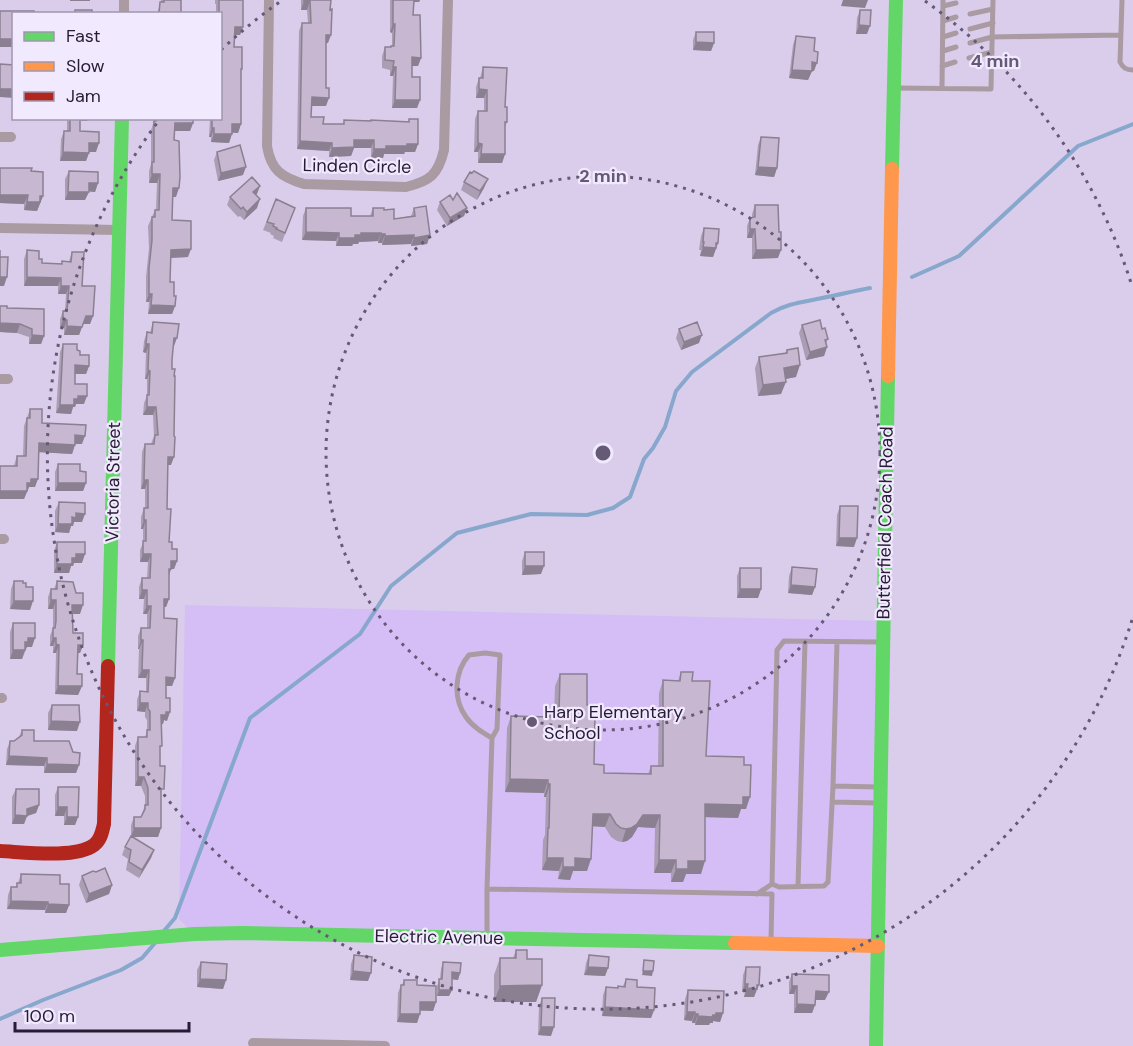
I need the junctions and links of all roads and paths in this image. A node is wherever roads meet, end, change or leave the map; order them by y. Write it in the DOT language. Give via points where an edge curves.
graph roads {
  1 [pos="269,0"];
  2 [pos="448,0"];
  3 [pos="896,0"];
  4 [pos="993,0"];
  5 [pos="1122,0"];
  6 [pos="943,3"];
  7 [pos="956,3"];
  8 [pos="993,9"];
  9 [pos="970,14"];
  10 [pos="956,17"];
  11 [pos="943,21"];
  12 [pos="993,23"];
  13 [pos="970,29"];
  14 [pos="956,33"];
  15 [pos="1120,35"];
  16 [pos="943,37"];
  17 [pos="992,37"];
  18 [pos="970,43"];
  19 [pos="956,47"];
  20 [pos="942,51"];
  21 [pos="992,52"];
  22 [pos="969,58"];
  23 [pos="955,62"];
  24 [pos="942,66"];
  25 [pos="1133,70"];
  26 [pos="894,88"];
  27 [pos="942,88"];
  28 [pos="122,120"];
  29 [pos="0,228"];
  30 [pos="119,230"];
  31 [pos="805,642"];
  32 [pos="837,642"];
  33 [pos="882,642"];
  34 [pos="492,738"];
  35 [pos="832,786"];
  36 [pos="881,787"];
  37 [pos="832,802"];
  38 [pos="880,803"];
  39 [pos="0,851"];
  40 [pos="772,884"];
  41 [pos="798,886"];
  42 [pos="487,890"];
  43 [pos="756,894"];
  44 [pos="487,938"];
  45 [pos="771,944"];
  46 [pos="878,946"];
  47 [pos="0,950"];
  48 [pos="253,1043"];
  49 [pos="385,1046"];
  50 [pos="876,1046"];
  1 -- 2 [label="street, Linden Circle" via="267,146 269,160 277,172 304,184 406,187 421,183 441,164"];
  3 -- 26 [label="street, Butterfield Coach Road"];
  4 -- 8 [label="lane"];
  5 -- 15 [label="lane"];
  6 -- 7 [label="lane"];
  6 -- 11 [label="lane"];
  8 -- 9 [label="lane"];
  8 -- 12 [label="lane"];
  10 -- 11 [label="lane"];
  11 -- 16 [label="lane"];
  12 -- 13 [label="lane"];
  12 -- 17 [label="lane"];
  14 -- 16 [label="lane"];
  15 -- 17 [label="lane"];
  15 -- 25 [label="lane" via="1120,62 1122,67"];
  16 -- 20 [label="lane"];
  17 -- 18 [label="lane"];
  17 -- 21 [label="lane"];
  19 -- 20 [label="lane"];
  20 -- 24 [label="lane"];
  21 -- 22 [label="lane"];
  21 -- 27 [label="lane" via="991,89"];
  23 -- 24 [label="lane"];
  24 -- 27 [label="lane"];
  26 -- 27 [label="lane"];
  26 -- 33 [label="street, Butterfield Coach Road"];
  28 -- 30 [label="street, Victoria Street"];
  29 -- 30 [label="street"];
  30 -- 39 [label="street, Victoria Street" via="102,835 96,844 73,853"];
  31 -- 32 [label="lane"];
  31 -- 40 [label="lane" via="784,641 777,651"];
  31 -- 41 [label="lane"];
  32 -- 33 [label="lane"];
  32 -- 35 [label="lane"];
  33 -- 36 [label="street, Butterfield Coach Road"];
  34 -- 34 [label="lane" via="497,729 500,655 484,653 469,656 461,664 457,690 459,705 467,718"];
  34 -- 42 [label="lane"];
  35 -- 36 [label="lane"];
  35 -- 37 [label="lane"];
  36 -- 38 [label="street, Butterfield Coach Road"];
  37 -- 38 [label="lane"];
  37 -- 41 [label="lane" via="828,882 824,886"];
  38 -- 46 [label="street, Butterfield Coach Road"];
  40 -- 41 [label="lane"];
  40 -- 43 [label="lane"];
  42 -- 43 [label="lane"];
  42 -- 44 [label="lane"];
  43 -- 45 [label="lane" via="772,894"];
  44 -- 45 [label="street, Electric Avenue"];
  44 -- 47 [label="street, Electric Avenue" via="194,934"];
  45 -- 46 [label="street, Electric Avenue"];
  46 -- 50 [label="street, Butterfield Coach Road"];
  48 -- 49 [label="street"];
}
